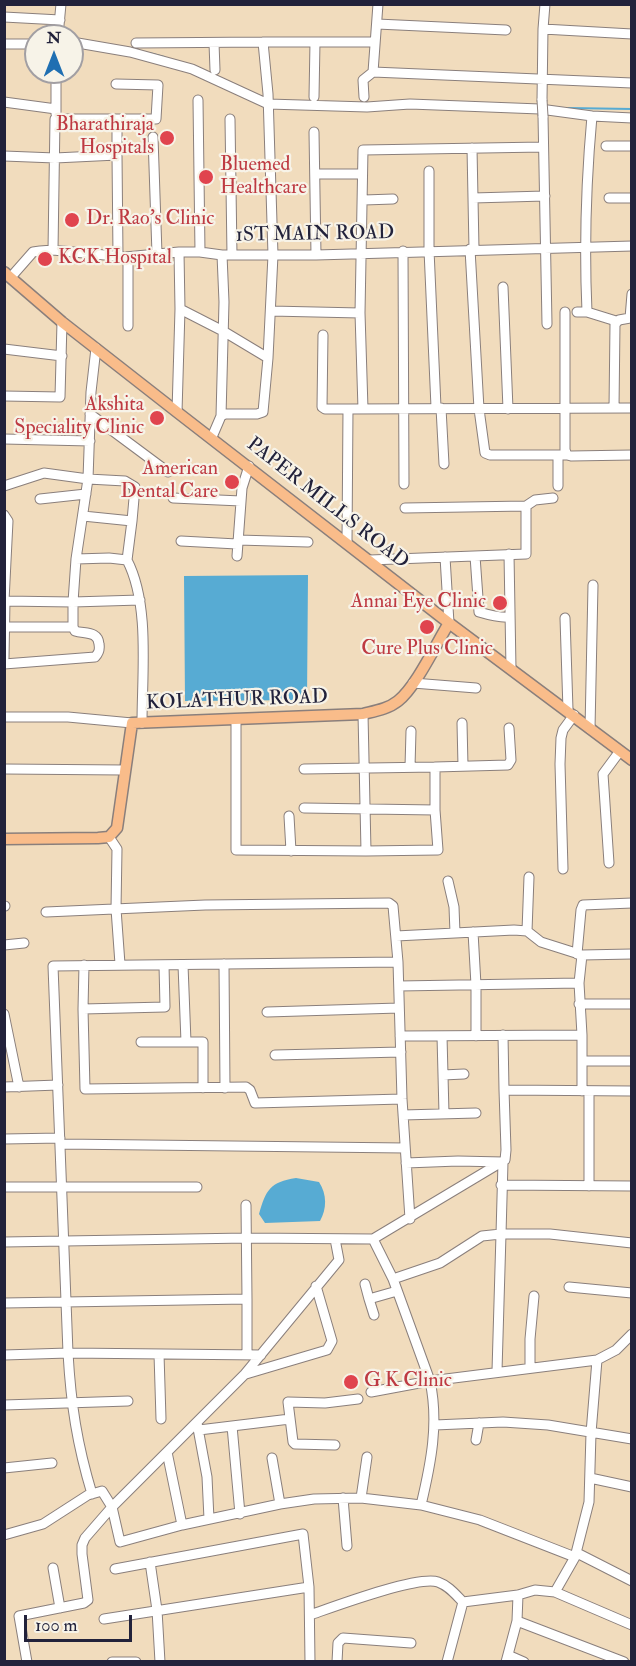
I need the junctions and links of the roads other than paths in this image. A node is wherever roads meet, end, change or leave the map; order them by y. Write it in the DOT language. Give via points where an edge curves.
graph roads {
  1 [pos="62,4"];
  2 [pos="378,4"];
  3 [pos="545,4"];
  4 [pos="4,17"];
  5 [pos="60,20"];
  6 [pos="60,24"];
  7 [pos="377,24"];
  8 [pos="543,29"];
  9 [pos="506,30"];
  10 [pos="632,34"];
  11 [pos="263,42"];
  12 [pos="315,42"];
  13 [pos="374,42"];
  14 [pos="136,43"];
  15 [pos="214,43"];
  16 [pos="5,44"];
  17 [pos="24,44"];
  18 [pos="84,44"];
  19 [pos="215,70"];
  20 [pos="373,72"];
  21 [pos="542,78"];
  22 [pos="632,83"];
  23 [pos="56,84"];
  24 [pos="116,84"];
  25 [pos="364,97"];
  26 [pos="198,100"];
  27 [pos="268,100"];
  28 [pos="4,102"];
  29 [pos="316,102"];
  30 [pos="56,114"];
  31 [pos="592,116"];
  32 [pos="230,118"];
  33 [pos="632,118"];
  34 [pos="117,119"];
  35 [pos="314,132"];
  36 [pos="153,137"];
  37 [pos="606,146"];
  38 [pos="632,146"];
  39 [pos="543,147"];
  40 [pos="472,148"];
  41 [pos="117,155"];
  42 [pos="4,156"];
  43 [pos="55,158"];
  44 [pos="429,171"];
  45 [pos="315,174"];
  46 [pos="362,174"];
  47 [pos="545,196"];
  48 [pos="473,198"];
  49 [pos="609,198"];
  50 [pos="632,198"];
  51 [pos="393,199"];
  52 [pos="364,200"];
  53 [pos="632,246"];
  54 [pos="546,248"];
  55 [pos="584,248"];
  56 [pos="472,249"];
  57 [pos="53,250"];
  58 [pos="429,250"];
  59 [pos="403,251"];
  60 [pos="179,252"];
  61 [pos="200,252"];
  62 [pos="362,252"];
  63 [pos="157,254"];
  64 [pos="227,255"];
  65 [pos="273,255"];
  66 [pos="316,255"];
  67 [pos="123,256"];
  68 [pos="8,274"];
  69 [pos="503,287"];
  70 [pos="632,294"];
  71 [pos="180,309"];
  72 [pos="270,311"];
  73 [pos="566,312"];
  74 [pos="360,313"];
  75 [pos="616,321"];
  76 [pos="62,322"];
  77 [pos="547,324"];
  78 [pos="128,326"];
  79 [pos="223,331"];
  80 [pos="323,335"];
  81 [pos="96,348"];
  82 [pos="4,349"];
  83 [pos="62,356"];
  84 [pos="268,358"];
  85 [pos="4,396"];
  86 [pos="439,407"];
  87 [pos="405,408"];
  88 [pos="565,408"];
  89 [pos="614,408"];
  90 [pos="632,408"];
  91 [pos="348,409"];
  92 [pos="363,409"];
  93 [pos="479,410"];
  94 [pos="508,410"];
  95 [pos="177,412"];
  96 [pos="90,414"];
  97 [pos="221,416"];
  98 [pos="212,437"];
  99 [pos="4,439"];
  100 [pos="90,441"];
  101 [pos="563,455"];
  102 [pos="632,455"];
  103 [pos="444,464"];
  104 [pos="249,466"];
  105 [pos="168,472"];
  106 [pos="88,479"];
  107 [pos="404,484"];
  108 [pos="4,486"];
  109 [pos="558,486"];
  110 [pos="86,495"];
  111 [pos="173,498"];
  112 [pos="553,498"];
  113 [pos="40,499"];
  114 [pos="241,501"];
  115 [pos="526,506"];
  116 [pos="405,508"];
  117 [pos="4,514"];
  118 [pos="83,516"];
  119 [pos="132,521"];
  120 [pos="181,541"];
  121 [pos="238,542"];
  122 [pos="308,542"];
  123 [pos="347,542"];
  124 [pos="509,554"];
  125 [pos="237,556"];
  126 [pos="475,556"];
  127 [pos="445,557"];
  128 [pos="76,559"];
  129 [pos="127,560"];
  130 [pos="370,560"];
  131 [pos="594,585"];
  132 [pos="140,600"];
  133 [pos="5,602"];
  134 [pos="73,602"];
  135 [pos="510,617"];
  136 [pos="565,618"];
  137 [pos="449,622"];
  138 [pos="5,627"];
  139 [pos="73,627"];
  140 [pos="4,658"];
  141 [pos="4,663"];
  142 [pos="511,669"];
  143 [pos="413,683"];
  144 [pos="476,688"];
  145 [pos="571,713"];
  146 [pos="363,714"];
  147 [pos="4,717"];
  148 [pos="236,719"];
  149 [pos="137,723"];
  150 [pos="462,723"];
  151 [pos="509,728"];
  152 [pos="590,729"];
  153 [pos="411,731"];
  154 [pos="620,751"];
  155 [pos="632,760"];
  156 [pos="435,766"];
  157 [pos="463,766"];
  158 [pos="410,767"];
  159 [pos="364,768"];
  160 [pos="4,769"];
  161 [pos="304,769"];
  162 [pos="124,770"];
  163 [pos="304,808"];
  164 [pos="365,809"];
  165 [pos="435,810"];
  166 [pos="290,816"];
  167 [pos="109,837"];
  168 [pos="4,839"];
  169 [pos="291,851"];
  170 [pos="366,851"];
  171 [pos="609,863"];
  172 [pos="563,869"];
  173 [pos="529,877"];
  174 [pos="448,880"];
  175 [pos="632,903"];
  176 [pos="116,909"];
  177 [pos="46,912"];
  178 [pos="527,931"];
  179 [pos="473,932"];
  180 [pos="455,933"];
  181 [pos="396,936"];
  182 [pos="24,943"];
  183 [pos="4,945"];
  184 [pos="632,954"];
  185 [pos="579,955"];
  186 [pos="398,962"];
  187 [pos="120,964"];
  188 [pos="224,964"];
  189 [pos="84,965"];
  190 [pos="164,965"];
  191 [pos="183,965"];
  192 [pos="579,983"];
  193 [pos="476,985"];
  194 [pos="399,986"];
  195 [pos="579,1004"];
  196 [pos="632,1004"];
  197 [pos="399,1008"];
  198 [pos="83,1009"];
  199 [pos="267,1012"];
  200 [pos="4,1014"];
  201 [pos="503,1035"];
  202 [pos="582,1035"];
  203 [pos="400,1036"];
  204 [pos="442,1036"];
  205 [pos="477,1036"];
  206 [pos="141,1042"];
  207 [pos="186,1042"];
  208 [pos="401,1052"];
  209 [pos="275,1055"];
  210 [pos="582,1061"];
  211 [pos="632,1061"];
  212 [pos="464,1074"];
  213 [pos="443,1075"];
  214 [pos="58,1085"];
  215 [pos="4,1087"];
  216 [pos="19,1087"];
  217 [pos="202,1088"];
  218 [pos="225,1088"];
  219 [pos="504,1090"];
  220 [pos="586,1090"];
  221 [pos="632,1090"];
  222 [pos="402,1099"];
  223 [pos="476,1113"];
  224 [pos="403,1114"];
  225 [pos="444,1114"];
  226 [pos="4,1139"];
  227 [pos="60,1141"];
  228 [pos="405,1148"];
  229 [pos="503,1162"];
  230 [pos="406,1163"];
  231 [pos="501,1185"];
  232 [pos="589,1186"];
  233 [pos="632,1186"];
  234 [pos="4,1187"];
  235 [pos="63,1187"];
  236 [pos="197,1187"];
  237 [pos="246,1205"];
  238 [pos="410,1219"];
  239 [pos="501,1234"];
  240 [pos="247,1238"];
  241 [pos="335,1239"];
  242 [pos="374,1239"];
  243 [pos="4,1242"];
  244 [pos="65,1242"];
  245 [pos="632,1243"];
  246 [pos="393,1279"];
  247 [pos="365,1284"];
  248 [pos="316,1286"];
  249 [pos="569,1287"];
  250 [pos="397,1291"];
  251 [pos="632,1293"];
  252 [pos="534,1296"];
  253 [pos="247,1299"];
  254 [pos="369,1299"];
  255 [pos="4,1303"];
  256 [pos="65,1303"];
  257 [pos="374,1316"];
  258 [pos="632,1334"];
  259 [pos="68,1353"];
  260 [pos="159,1354"];
  261 [pos="4,1355"];
  262 [pos="247,1355"];
  263 [pos="261,1356"];
  264 [pos="597,1360"];
  265 [pos="530,1368"];
  266 [pos="496,1371"];
  267 [pos="244,1375"];
  268 [pos="430,1381"];
  269 [pos="371,1392"];
  270 [pos="358,1399"];
  271 [pos="128,1401"];
  272 [pos="71,1403"];
  273 [pos="4,1405"];
  274 [pos="161,1419"];
  275 [pos="290,1419"];
  276 [pos="479,1423"];
  277 [pos="435,1425"];
  278 [pos="232,1426"];
  279 [pos="198,1427"];
  280 [pos="591,1433"];
  281 [pos="632,1439"];
  282 [pos="476,1440"];
  283 [pos="335,1445"];
  284 [pos="167,1452"];
  285 [pos="367,1457"];
  286 [pos="272,1458"];
  287 [pos="52,1463"];
  288 [pos="4,1468"];
  289 [pos="590,1478"];
  290 [pos="632,1487"];
  291 [pos="92,1494"];
  292 [pos="343,1498"];
  293 [pos="361,1498"];
  294 [pos="280,1504"];
  295 [pos="421,1504"];
  296 [pos="112,1508"];
  297 [pos="240,1514"];
  298 [pos="209,1520"];
  299 [pos="182,1526"];
  300 [pos="4,1535"];
  301 [pos="347,1546"];
  302 [pos="576,1555"];
  303 [pos="150,1562"];
  304 [pos="53,1568"];
  305 [pos="115,1569"];
  306 [pos="632,1581"];
  307 [pos="309,1587"];
  308 [pos="555,1592"];
  309 [pos="518,1595"];
  310 [pos="463,1602"];
  311 [pos="60,1608"];
  312 [pos="157,1610"];
  313 [pos="310,1615"];
  314 [pos="104,1619"];
  315 [pos="517,1621"];
  316 [pos="632,1625"];
  317 [pos="411,1642"];
  318 [pos="507,1658"];
  319 [pos="27,1662"];
  320 [pos="112,1662"];
  321 [pos="136,1662"];
  322 [pos="160,1662"];
  323 [pos="310,1662"];
  324 [pos="337,1662"];
  325 [pos="447,1662"];
  326 [pos="524,1662"];
  327 [pos="624,1662"];
  1 -- 5 [label="street"];
  2 -- 7 [label="street"];
  3 -- 8 [label="street"];
  4 -- 5 [label="street"];
  5 -- 6 [label="street"];
  7 -- 9 [label="street"];
  7 -- 13 [label="street"];
  8 -- 10 [label="street"];
  8 -- 21 [label="street"];
  11 -- 12 [label="street"];
  11 -- 15 [label="street"];
  11 -- 27 [label="street"];
  12 -- 13 [label="street"];
  12 -- 29 [label="street"];
  13 -- 20 [label="street"];
  14 -- 15 [label="street"];
  15 -- 19 [label="street"];
  16 -- 17 [label="street"];
  18 -- 27 [label="street" via="192,69"];
  20 -- 21 [label="street"];
  20 -- 25 [label="street" via="363,80"];
  21 -- 22 [label="street"];
  21 -- 39 [label="street, bridge"];
  23 -- 30 [label="street"];
  24 -- 34 [label="street" via="158,85 156,118"];
  26 -- 61 [label="street"];
  27 -- 29 [label="street"];
  27 -- 65 [label="street"];
  28 -- 30 [label="street"];
  29 -- 31 [label="street" via="367,107 479,107"];
  30 -- 34 [label="street"];
  30 -- 43 [label="street"];
  31 -- 33 [label="street"];
  31 -- 55 [label="street"];
  32 -- 64 [label="street"];
  34 -- 41 [label="street"];
  35 -- 45 [label="street"];
  36 -- 63 [label="street"];
  37 -- 38 [label="street"];
  39 -- 40 [label="street"];
  39 -- 47 [label="street"];
  40 -- 46 [label="street" via="367,149 362,153"];
  40 -- 48 [label="street"];
  41 -- 43 [label="street"];
  41 -- 67 [label="street"];
  42 -- 43 [label="street"];
  43 -- 57 [label="street"];
  44 -- 58 [label="street"];
  45 -- 46 [label="street"];
  45 -- 66 [label="street"];
  46 -- 52 [label="street"];
  47 -- 48 [label="street"];
  47 -- 54 [label="street"];
  48 -- 56 [label="street"];
  49 -- 50 [label="street"];
  51 -- 52 [label="street"];
  52 -- 62 [label="street"];
  53 -- 55 [label="street, 1ST MAIN ROAD"];
  54 -- 55 [label="street, 1ST MAIN ROAD"];
  54 -- 56 [label="street, 1ST MAIN ROAD"];
  54 -- 77 [label="street"];
  55 -- 75 [label="street" via="582,312"];
  56 -- 58 [label="street, 1ST MAIN ROAD"];
  56 -- 93 [label="street"];
  57 -- 67 [label="street, 1ST MAIN ROAD"];
  57 -- 68 [label="street, 1ST MAIN ROAD" via="33,252"];
  58 -- 59 [label="street, 1ST MAIN ROAD"];
  58 -- 86 [label="street"];
  59 -- 62 [label="street, 1ST MAIN ROAD"];
  59 -- 87 [label="street"];
  60 -- 61 [label="street, 1ST MAIN ROAD"];
  60 -- 63 [label="street, 1ST MAIN ROAD"];
  60 -- 71 [label="street"];
  61 -- 64 [label="street, 1ST MAIN ROAD"];
  62 -- 66 [label="street, 1ST MAIN ROAD"];
  62 -- 74 [label="street"];
  63 -- 67 [label="street, 1ST MAIN ROAD"];
  64 -- 65 [label="street, 1ST MAIN ROAD"];
  64 -- 79 [label="street"];
  65 -- 66 [label="street, 1ST MAIN ROAD"];
  65 -- 72 [label="street"];
  67 -- 78 [label="street"];
  68 -- 76 [label="main road, PAPER MILLS ROAD"];
  69 -- 94 [label="street"];
  70 -- 75 [label="street" via="630,318"];
  71 -- 79 [label="street"];
  71 -- 95 [label="street"];
  72 -- 74 [label="street"];
  72 -- 84 [label="street"];
  73 -- 88 [label="street"];
  74 -- 92 [label="street"];
  75 -- 89 [label="street"];
  76 -- 81 [label="main road, PAPER MILLS ROAD"];
  76 -- 83 [label="street"];
  79 -- 84 [label="street"];
  79 -- 97 [label="street"];
  80 -- 91 [label="street" via="322,406"];
  81 -- 95 [label="main road, PAPER MILLS ROAD"];
  81 -- 96 [label="street"];
  82 -- 83 [label="street"];
  83 -- 85 [label="street" via="60,397"];
  84 -- 97 [label="street" via="263,412"];
  86 -- 87 [label="street"];
  86 -- 93 [label="street"];
  86 -- 103 [label="street"];
  87 -- 92 [label="street"];
  87 -- 107 [label="street"];
  88 -- 89 [label="street"];
  88 -- 94 [label="street"];
  88 -- 101 [label="street"];
  89 -- 90 [label="street"];
  91 -- 92 [label="street"];
  91 -- 123 [label="street"];
  93 -- 94 [label="street"];
  93 -- 101 [label="street" via="485,453"];
  95 -- 98 [label="main road, PAPER MILLS ROAD"];
  96 -- 100 [label="street"];
  96 -- 105 [label="street"];
  97 -- 98 [label="street"];
  98 -- 104 [label="main road, PAPER MILLS ROAD"];
  99 -- 100 [label="street"];
  100 -- 106 [label="street"];
  101 -- 102 [label="street"];
  101 -- 109 [label="street"];
  104 -- 114 [label="street"];
  104 -- 123 [label="main road, PAPER MILLS ROAD"];
  106 -- 108 [label="street" via="40,473"];
  106 -- 110 [label="street"];
  106 -- 119 [label="street" via="125,481 135,487"];
  110 -- 113 [label="street"];
  110 -- 118 [label="street"];
  111 -- 114 [label="street"];
  112 -- 115 [label="street" via="535,500"];
  114 -- 121 [label="street"];
  115 -- 116 [label="street"];
  115 -- 124 [label="street" via="526,554"];
  117 -- 133 [label="street" via="8,521"];
  118 -- 119 [label="street"];
  118 -- 128 [label="street"];
  119 -- 129 [label="street"];
  120 -- 121 [label="street"];
  121 -- 122 [label="street"];
  121 -- 125 [label="street"];
  123 -- 130 [label="main road, PAPER MILLS ROAD"];
  124 -- 126 [label="street"];
  124 -- 135 [label="street"];
  126 -- 127 [label="street"];
  126 -- 135 [label="street" via="479,612"];
  127 -- 130 [label="street"];
  127 -- 137 [label="street"];
  128 -- 129 [label="street"];
  128 -- 134 [label="street"];
  129 -- 132 [label="street"];
  130 -- 137 [label="main road, PAPER MILLS ROAD"];
  131 -- 152 [label="street"];
  132 -- 134 [label="street"];
  132 -- 149 [label="street"];
  133 -- 134 [label="street"];
  133 -- 138 [label="street"];
  134 -- 139 [label="street"];
  135 -- 142 [label="street"];
  136 -- 145 [label="street"];
  137 -- 142 [label="main road, PAPER MILLS ROAD"];
  137 -- 143 [label="main road, KOLATHUR ROAD"];
  138 -- 139 [label="street"];
  138 -- 140 [label="street"];
  139 -- 141 [label="street" via="96,636 98,655"];
  142 -- 145 [label="main road, PAPER MILLS ROAD"];
  143 -- 144 [label="street"];
  143 -- 146 [label="main road, KOLATHUR ROAD" via="399,700"];
  145 -- 152 [label="main road, PAPER MILLS ROAD"];
  145 -- 172 [label="street" via="561,738"];
  146 -- 148 [label="main road, KOLATHUR ROAD"];
  146 -- 159 [label="street"];
  147 -- 149 [label="street"];
  148 -- 149 [label="main road, KOLATHUR ROAD"];
  148 -- 169 [label="street" via="236,850"];
  149 -- 162 [label="main road, KOLATHUR ROAD"];
  150 -- 157 [label="street"];
  151 -- 157 [label="street" via="508,765"];
  152 -- 154 [label="main road, PAPER MILLS ROAD"];
  153 -- 158 [label="street"];
  154 -- 155 [label="main road, PAPER MILLS ROAD"];
  154 -- 171 [label="street" via="603,774"];
  156 -- 157 [label="street"];
  156 -- 158 [label="street"];
  156 -- 165 [label="street"];
  158 -- 159 [label="street"];
  159 -- 161 [label="street"];
  159 -- 164 [label="street"];
  160 -- 162 [label="street"];
  162 -- 167 [label="main road, KOLATHUR ROAD" via="117,828"];
  163 -- 164 [label="street"];
  164 -- 165 [label="street"];
  164 -- 170 [label="street"];
  165 -- 170 [label="street" via="438,850"];
  166 -- 169 [label="street"];
  167 -- 168 [label="main road"];
  167 -- 176 [label="street" via="117,849"];
  169 -- 170 [label="street"];
  173 -- 178 [label="street"];
  174 -- 180 [label="street"];
  175 -- 185 [label="street" via="584,904"];
  176 -- 177 [label="street"];
  176 -- 181 [label="street" via="389,903 395,910"];
  176 -- 187 [label="street"];
  178 -- 179 [label="street"];
  178 -- 185 [label="street" via="541,942"];
  179 -- 180 [label="street"];
  179 -- 193 [label="street"];
  180 -- 181 [label="street"];
  181 -- 186 [label="street"];
  182 -- 183 [label="street"];
  184 -- 185 [label="street"];
  185 -- 192 [label="street"];
  186 -- 188 [label="street"];
  186 -- 194 [label="street"];
  187 -- 189 [label="street"];
  187 -- 190 [label="street"];
  188 -- 191 [label="street"];
  188 -- 218 [label="street"];
  189 -- 198 [label="street"];
  189 -- 214 [label="street" via="54,966"];
  190 -- 191 [label="street"];
  190 -- 198 [label="street" via="165,1007"];
  191 -- 207 [label="street"];
  192 -- 193 [label="street"];
  192 -- 195 [label="street"];
  193 -- 194 [label="street"];
  193 -- 205 [label="street"];
  194 -- 197 [label="street"];
  195 -- 196 [label="street"];
  195 -- 202 [label="street"];
  197 -- 199 [label="street"];
  197 -- 203 [label="street"];
  198 -- 217 [label="street" via="85,1089"];
  200 -- 216 [label="street"];
  201 -- 202 [label="street"];
  201 -- 205 [label="street"];
  201 -- 219 [label="street"];
  202 -- 210 [label="street"];
  203 -- 204 [label="street"];
  203 -- 208 [label="street"];
  204 -- 205 [label="street"];
  204 -- 213 [label="street"];
  206 -- 207 [label="street"];
  207 -- 217 [label="street" via="203,1042"];
  208 -- 209 [label="street"];
  208 -- 222 [label="street"];
  210 -- 211 [label="street"];
  210 -- 220 [label="street"];
  212 -- 213 [label="street"];
  213 -- 225 [label="street"];
  214 -- 216 [label="street"];
  214 -- 227 [label="street"];
  215 -- 216 [label="street"];
  217 -- 218 [label="street"];
  218 -- 222 [label="street" via="246,1087 255,1103"];
  219 -- 220 [label="street"];
  219 -- 229 [label="street"];
  220 -- 221 [label="street"];
  220 -- 232 [label="street"];
  222 -- 224 [label="street"];
  223 -- 225 [label="street"];
  224 -- 225 [label="street"];
  224 -- 228 [label="street"];
  226 -- 227 [label="street"];
  227 -- 228 [label="street"];
  227 -- 235 [label="street"];
  228 -- 230 [label="street"];
  229 -- 230 [label="street"];
  229 -- 231 [label="street"];
  229 -- 238 [label="street"];
  230 -- 238 [label="street"];
  231 -- 232 [label="street"];
  231 -- 239 [label="street"];
  232 -- 233 [label="street"];
  234 -- 235 [label="street"];
  235 -- 236 [label="street"];
  235 -- 244 [label="street"];
  237 -- 240 [label="street"];
  238 -- 242 [label="street"];
  239 -- 245 [label="street" via="550,1234"];
  239 -- 246 [label="street" via="482,1236 428,1269"];
  239 -- 266 [label="street"];
  240 -- 241 [label="street"];
  240 -- 244 [label="street"];
  240 -- 253 [label="street"];
  241 -- 242 [label="street"];
  241 -- 248 [label="street" via="339,1260"];
  242 -- 246 [label="street"];
  243 -- 244 [label="street"];
  244 -- 256 [label="street"];
  246 -- 250 [label="street"];
  247 -- 254 [label="street"];
  248 -- 263 [label="street"];
  248 -- 267 [label="street" via="332,1341 327,1350"];
  249 -- 251 [label="street"];
  250 -- 254 [label="street"];
  250 -- 268 [label="street"];
  252 -- 265 [label="street"];
  253 -- 256 [label="street"];
  253 -- 262 [label="street"];
  254 -- 257 [label="street"];
  255 -- 256 [label="street"];
  256 -- 259 [label="street"];
  258 -- 264 [label="street" via="616,1350"];
  259 -- 260 [label="street"];
  259 -- 261 [label="street"];
  259 -- 272 [label="street"];
  260 -- 262 [label="street"];
  260 -- 274 [label="street"];
  262 -- 263 [label="street"];
  263 -- 267 [label="street"];
  264 -- 265 [label="street"];
  264 -- 280 [label="street"];
  265 -- 266 [label="street"];
  266 -- 268 [label="street"];
  267 -- 279 [label="street"];
  268 -- 269 [label="street"];
  268 -- 277 [label="street"];
  270 -- 275 [label="street" via="288,1402"];
  271 -- 272 [label="street"];
  272 -- 273 [label="street"];
  272 -- 291 [label="street"];
  275 -- 278 [label="street"];
  275 -- 283 [label="street" via="295,1444"];
  276 -- 277 [label="street"];
  276 -- 280 [label="street" via="548,1425"];
  276 -- 282 [label="street"];
  277 -- 295 [label="street"];
  278 -- 279 [label="street"];
  278 -- 297 [label="street"];
  279 -- 284 [label="street"];
  279 -- 298 [label="street" via="207,1477"];
  280 -- 281 [label="street"];
  280 -- 289 [label="street"];
  284 -- 296 [label="street"];
  284 -- 299 [label="street"];
  285 -- 293 [label="street"];
  286 -- 294 [label="street"];
  287 -- 288 [label="street"];
  289 -- 290 [label="street"];
  289 -- 302 [label="street" via="589,1502"];
  291 -- 296 [label="street" via="102,1491"];
  291 -- 300 [label="street" via="43,1524"];
  292 -- 293 [label="street"];
  292 -- 294 [label="street"];
  292 -- 301 [label="street"];
  293 -- 295 [label="street"];
  294 -- 297 [label="street"];
  295 -- 302 [label="street" via="480,1520"];
  296 -- 299 [label="street" via="120,1542"];
  296 -- 311 [label="street" via="82,1545 88,1600"];
  297 -- 298 [label="street"];
  298 -- 299 [label="street"];
  302 -- 306 [label="street"];
  302 -- 308 [label="street"];
  303 -- 305 [label="street"];
  303 -- 307 [label="street" via="303,1534"];
  303 -- 312 [label="street"];
  304 -- 311 [label="street"];
  307 -- 312 [label="street"];
  307 -- 313 [label="street"];
  308 -- 309 [label="street" via="535,1590"];
  308 -- 316 [label="street"];
  309 -- 310 [label="street"];
  309 -- 315 [label="street"];
  310 -- 313 [label="street" via="451,1589 435,1581 390,1588"];
  310 -- 325 [label="street"];
  311 -- 319 [label="street" via="19,1616"];
  312 -- 314 [label="street"];
  312 -- 322 [label="street"];
  313 -- 323 [label="street"];
  315 -- 318 [label="street"];
  315 -- 327 [label="street"];
  317 -- 324 [label="street" via="343,1638 338,1643"];
  318 -- 326 [label="street"];
  320 -- 321 [label="street"];
}
